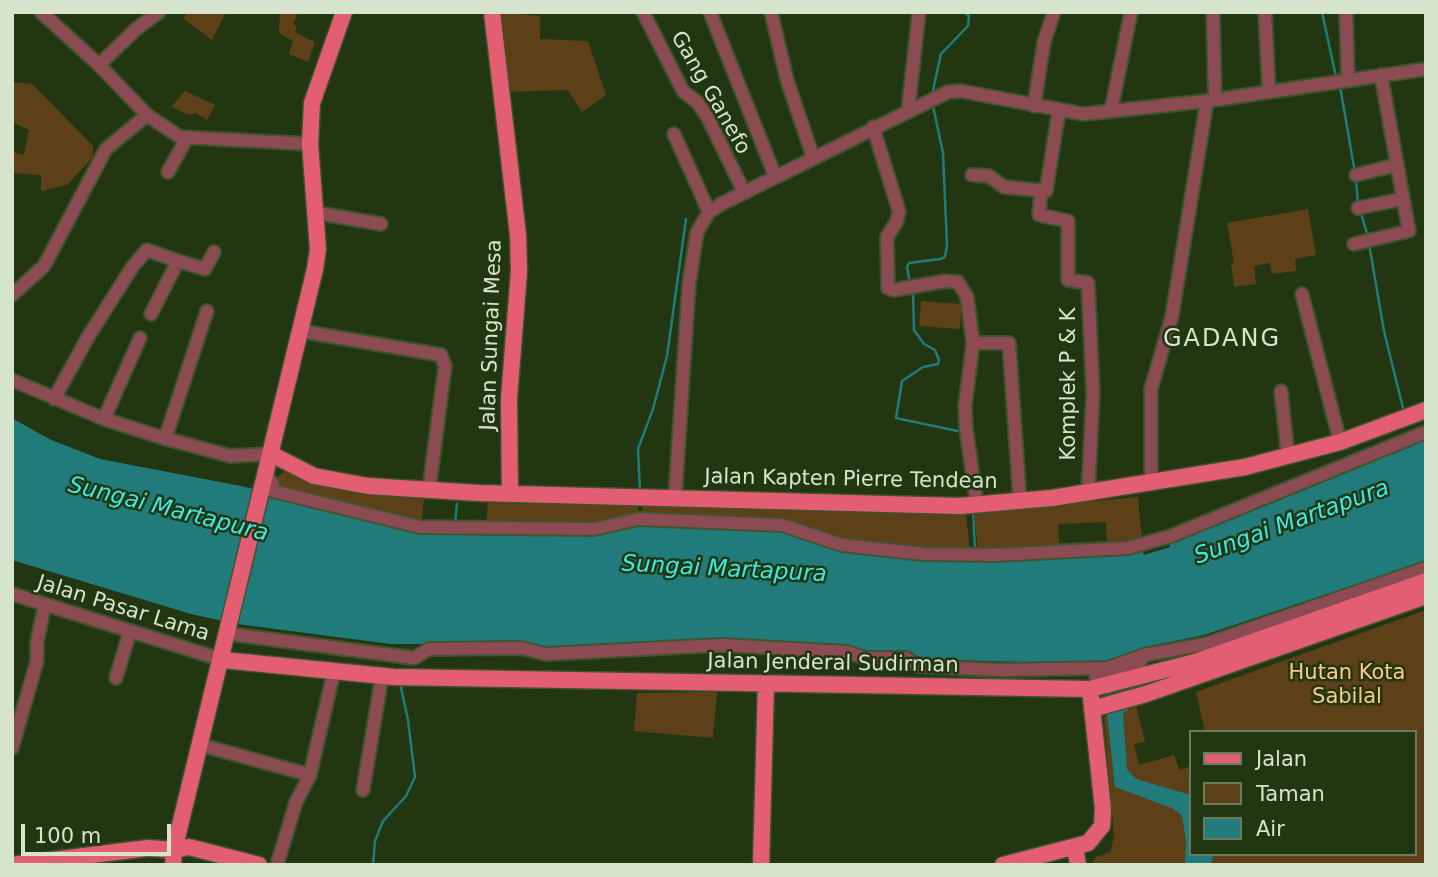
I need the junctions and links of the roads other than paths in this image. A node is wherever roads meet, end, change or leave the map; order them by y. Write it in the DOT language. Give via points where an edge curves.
graph roads {
  1 [pos="40,12"];
  2 [pos="159,12"];
  3 [pos="344,12"];
  4 [pos="492,12"];
  5 [pos="643,12"];
  6 [pos="710,12"];
  7 [pos="771,12"];
  8 [pos="919,12"];
  9 [pos="1054,12"];
  10 [pos="1131,12"];
  11 [pos="1213,12"];
  12 [pos="1265,12"];
  13 [pos="1346,12"];
  14 [pos="99,65"];
  15 [pos="1426,69"];
  16 [pos="1381,75"];
  17 [pos="1348,80"];
  18 [pos="1269,92"];
  19 [pos="1211,101"];
  20 [pos="1034,106"];
  21 [pos="1059,110"];
  22 [pos="908,111"];
  23 [pos="1111,111"];
  24 [pos="147,116"];
  25 [pos="873,127"];
  26 [pos="674,134"];
  27 [pos="187,138"];
  28 [pos="310,145"];
  29 [pos="813,157"];
  30 [pos="1396,165"];
  31 [pos="168,172"];
  32 [pos="972,175"];
  33 [pos="1356,175"];
  34 [pos="775,176"];
  35 [pos="744,192"];
  36 [pos="1041,192"];
  37 [pos="1402,199"];
  38 [pos="1358,208"];
  39 [pos="709,212"];
  40 [pos="317,213"];
  41 [pos="381,224"];
  42 [pos="1354,244"];
  43 [pos="214,252"];
  44 [pos="178,261"];
  45 [pos="1302,294"];
  46 [pos="12,295"];
  47 [pos="207,311"];
  48 [pos="151,314"];
  49 [pos="300,331"];
  50 [pos="140,338"];
  51 [pos="973,343"];
  52 [pos="12,380"];
  53 [pos="1280,391"];
  54 [pos="54,399"];
  55 [pos="1426,410"];
  56 [pos="104,419"];
  57 [pos="1426,432"];
  58 [pos="165,439"];
  59 [pos="1340,442"];
  60 [pos="271,454"];
  61 [pos="1288,457"];
  62 [pos="266,480"];
  63 [pos="1151,484"];
  64 [pos="429,489"];
  65 [pos="510,493"];
  66 [pos="1088,493"];
  67 [pos="675,498"];
  68 [pos="1020,502"];
  69 [pos="973,505"];
  70 [pos="1426,568"];
  71 [pos="1426,581"];
  72 [pos="12,594"];
  73 [pos="1426,596"];
  74 [pos="45,604"];
  75 [pos="130,631"];
  76 [pos="233,636"];
  77 [pos="223,660"];
  78 [pos="334,671"];
  79 [pos="1128,672"];
  80 [pos="388,677"];
  81 [pos="116,678"];
  82 [pos="1094,681"];
  83 [pos="766,684"];
  84 [pos="1097,707"];
  85 [pos="201,745"];
  86 [pos="12,748"];
  87 [pos="310,775"];
  88 [pos="363,790"];
  89 [pos="1075,847"];
  90 [pos="174,857"];
  91 [pos="37,863"];
  92 [pos="12,865"];
  93 [pos="259,865"];
  94 [pos="277,865"];
  95 [pos="761,865"];
  96 [pos="1003,865"];
  97 [pos="1078,865"];
  1 -- 14 [label="street"];
  2 -- 14 [label="street"];
  3 -- 28 [label="main road" via="312,103"];
  4 -- 65 [label="main road, Jalan Sungai Mesa" via="518,235 509,399"];
  5 -- 35 [label="street, Gang Ganefo" via="683,91 708,118"];
  6 -- 34 [label="street"];
  7 -- 29 [label="street" via="786,80"];
  8 -- 22 [label="street"];
  9 -- 20 [label="street" via="1044,42"];
  10 -- 23 [label="street"];
  11 -- 19 [label="street"];
  12 -- 18 [label="street"];
  13 -- 17 [label="street"];
  14 -- 24 [label="street"];
  15 -- 16 [label="street"];
  16 -- 17 [label="street"];
  16 -- 30 [label="street"];
  17 -- 18 [label="street"];
  18 -- 19 [label="street"];
  19 -- 23 [label="street"];
  19 -- 63 [label="street" via="1172,316 1151,389"];
  20 -- 21 [label="street"];
  20 -- 22 [label="street" via="961,91"];
  21 -- 23 [label="street" via="1083,114"];
  21 -- 36 [label="street" via="1046,191"];
  22 -- 25 [label="street"];
  24 -- 27 [label="street"];
  24 -- 46 [label="street" via="106,149 44,266"];
  25 -- 29 [label="street"];
  25 -- 51 [label="street" via="899,211 887,237 888,288 945,281 960,284 967,298"];
  26 -- 39 [label="street"];
  27 -- 28 [label="street"];
  27 -- 31 [label="street"];
  28 -- 40 [label="main road"];
  29 -- 34 [label="street"];
  30 -- 33 [label="street"];
  30 -- 37 [label="street"];
  32 -- 36 [label="street" via="989,176 1004,187"];
  34 -- 35 [label="street"];
  35 -- 39 [label="street"];
  36 -- 66 [label="street, Komplek P & K" via="1040,215 1068,221 1068,280 1088,283 1093,405"];
  37 -- 38 [label="street"];
  37 -- 42 [label="street" via="1409,231"];
  39 -- 67 [label="street" via="697,232 689,284"];
  40 -- 41 [label="street"];
  40 -- 49 [label="main road" via="317,259"];
  43 -- 44 [label="street" via="205,269"];
  44 -- 48 [label="street"];
  44 -- 54 [label="street" via="150,250 142,253"];
  45 -- 59 [label="street"];
  47 -- 58 [label="street"];
  49 -- 60 [label="main road"];
  49 -- 64 [label="street" via="440,355 445,366"];
  50 -- 56 [label="street"];
  51 -- 68 [label="street" via="1009,343"];
  51 -- 69 [label="street" via="965,428"];
  52 -- 54 [label="street"];
  53 -- 61 [label="street"];
  54 -- 56 [label="street"];
  55 -- 59 [label="main road, Jalan Kapten Pierre Tendean"];
  56 -- 58 [label="street"];
  57 -- 62 [label="street" via="1152,542 1128,548 996,555 924,554 842,545 769,525 638,519 594,529 420,527 273,491 272,482"];
  58 -- 60 [label="street" via="230,456"];
  59 -- 61 [label="main road, Jalan Kapten Pierre Tendean"];
  60 -- 62 [label="main road"];
  60 -- 64 [label="main road, Jalan Kapten Pierre Tendean" via="340,482"];
  61 -- 63 [label="main road, Jalan Kapten Pierre Tendean"];
  62 -- 76 [label="main road"];
  63 -- 66 [label="main road, Jalan Kapten Pierre Tendean"];
  64 -- 65 [label="main road, Jalan Kapten Pierre Tendean"];
  65 -- 67 [label="main road, Jalan Kapten Pierre Tendean"];
  66 -- 68 [label="main road, Jalan Kapten Pierre Tendean"];
  67 -- 69 [label="main road, Jalan Kapten Pierre Tendean"];
  68 -- 69 [label="main road, Jalan Kapten Pierre Tendean"];
  70 -- 79 [label="street" via="1206,644 1142,656"];
  71 -- 79 [label="main road, Jalan Jenderal Sudirman" via="1195,662"];
  72 -- 74 [label="street, Jalan Pasar Lama"];
  73 -- 84 [label="main road"];
  74 -- 75 [label="street, Jalan Pasar Lama"];
  74 -- 86 [label="street" via="37,661"];
  75 -- 77 [label="street, Jalan Pasar Lama"];
  75 -- 81 [label="street"];
  76 -- 77 [label="main road"];
  76 -- 82 [label="street" via="414,658 429,649 521,648 560,654 721,645 847,652 865,658 906,658 918,666"];
  77 -- 78 [label="main road, Jalan Jenderal Sudirman"];
  77 -- 85 [label="main road"];
  78 -- 80 [label="main road, Jalan Jenderal Sudirman"];
  78 -- 87 [label="street"];
  79 -- 82 [label="main road, Jalan Jenderal Sudirman"];
  80 -- 83 [label="main road, Jalan Jenderal Sudirman"];
  80 -- 88 [label="street"];
  82 -- 83 [label="main road, Jalan Jenderal Sudirman"];
  82 -- 84 [label="main road"];
  83 -- 95 [label="main road"];
  84 -- 89 [label="main road" via="1102,826 1092,840"];
  85 -- 87 [label="street"];
  85 -- 90 [label="main road"];
  87 -- 94 [label="street" via="296,802"];
  89 -- 96 [label="main road"];
  89 -- 97 [label="main road"];
  90 -- 91 [label="main road" via="148,848"];
  90 -- 93 [label="main road" via="189,847"];
  91 -- 92 [label="main road"];
}
